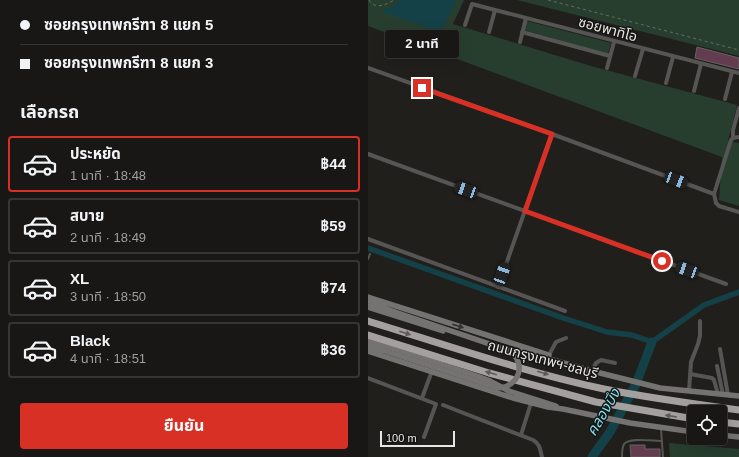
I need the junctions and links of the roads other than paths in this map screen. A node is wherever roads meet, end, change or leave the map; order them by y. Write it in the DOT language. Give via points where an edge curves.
graph roads {
  1 [pos="495,10"];
  2 [pos="526,18"];
  3 [pos="465,25"];
  4 [pos="489,32"];
  5 [pos="522,32"];
  6 [pos="520,42"];
  7 [pos="614,42"];
  8 [pos="642,49"];
  9 [pos="610,56"];
  10 [pos="673,57"];
  11 [pos="702,64"];
  12 [pos="368,68"];
  13 [pos="607,68"];
  14 [pos="732,72"];
  15 [pos="739,73"];
  16 [pos="635,76"];
  17 [pos="666,83"];
  18 [pos="694,91"];
  19 [pos="725,99"];
  20 [pos="739,108"];
  21 [pos="552,134"];
  22 [pos="739,137"];
  23 [pos="733,138"];
  24 [pos="368,154"];
  25 [pos="714,194"];
  26 [pos="525,211"];
  27 [pos="739,212"];
  28 [pos="368,239"];
  29 [pos="370,254"];
  30 [pos="368,259"];
  31 [pos="726,284"];
  32 [pos="498,287"];
  33 [pos="368,297"];
  34 [pos="368,302"];
  35 [pos="368,307"];
  36 [pos="565,311"];
  37 [pos="368,321"];
  38 [pos="700,321"];
  39 [pos="368,335"];
  40 [pos="566,338"];
  41 [pos="368,340"];
  42 [pos="368,346"];
  43 [pos="720,349"];
  44 [pos="368,351"];
  45 [pos="549,355"];
  46 [pos="561,361"];
  47 [pos="615,363"];
  48 [pos="717,366"];
  49 [pos="432,371"];
  50 [pos="592,371"];
  51 [pos="690,374"];
  52 [pos="368,378"];
  53 [pos="690,391"];
  54 [pos="723,395"];
  55 [pos="739,396"];
  56 [pos="422,398"];
  57 [pos="531,403"];
  58 [pos="444,405"];
  59 [pos="563,409"];
  60 [pos="739,410"];
  61 [pos="687,418"];
  62 [pos="727,423"];
  63 [pos="739,424"];
  64 [pos="661,428"];
  65 [pos="687,431"];
  66 [pos="521,435"];
  67 [pos="727,436"];
  68 [pos="424,437"];
  69 [pos="739,437"];
  70 [pos="662,441"];
  71 [pos="542,457"];
  72 [pos="622,457"];
  73 [pos="663,457"];
  1 -- 2 [label="street, ซอยพาทิโอ"];
  1 -- 3 [label="street, ซอยพาทิโอ" via="472,4"];
  1 -- 4 [label="street"];
  2 -- 5 [label="street"];
  2 -- 7 [label="street, ซอยพาทิโอ"];
  5 -- 6 [label="street"];
  5 -- 9 [label="street"];
  7 -- 8 [label="street, ซอยพาทิโอ"];
  7 -- 9 [label="street"];
  8 -- 10 [label="street, ซอยพาทิโอ"];
  8 -- 16 [label="street"];
  9 -- 13 [label="street"];
  10 -- 11 [label="street, ซอยพาทิโอ"];
  10 -- 17 [label="street"];
  11 -- 14 [label="street, ซอยพาทิโอ"];
  11 -- 18 [label="street"];
  12 -- 21 [label="street"];
  14 -- 15 [label="street, ซอยพาทิโอ"];
  14 -- 19 [label="street"];
  20 -- 23 [label="street"];
  21 -- 25 [label="street"];
  21 -- 26 [label="street"];
  22 -- 23 [label="street"];
  23 -- 25 [label="street"];
  24 -- 26 [label="street"];
  25 -- 27 [label="street" via="719,206"];
  26 -- 31 [label="street"];
  26 -- 32 [label="street"];
  28 -- 32 [label="street"];
  29 -- 30 [label="lane"];
  32 -- 36 [label="street"];
  33 -- 45 [label="main road, one-way"];
  34 -- 42 [label="main road, bridge" via="510,351 517,358 520,368 512,383 498,388"];
  35 -- 46 [label="main road" via="504,350"];
  37 -- 60 [label="highway, ถนนกรุงเทพฯ-ชลบุรี, one-way" via="604,389"];
  38 -- 51 [label="street" via="700,336 691,362"];
  61 -- 39 [label="highway, ถนนกรุงเทพฯ-ชลบุรี, one-way" via="596,402 489,373"];
  40 -- 45 [label="street" via="556,342"];
  41 -- 59 [label="main road" via="474,375 509,392"];
  43 -- 54 [label="street"];
  44 -- 49 [label="main road"];
  45 -- 46 [label="main road"];
  46 -- 50 [label="main road"];
  47 -- 50 [label="street" via="601,360"];
  48 -- 54 [label="street"];
  49 -- 56 [label="street"];
  49 -- 57 [label="main road"];
  50 -- 53 [label="main road" via="660,388"];
  51 -- 53 [label="street"];
  51 -- 54 [label="street" via="712,378"];
  52 -- 56 [label="street"];
  53 -- 54 [label="main road"];
  54 -- 55 [label="main road"];
  56 -- 68 [label="street" via="436,404"];
  57 -- 59 [label="main road"];
  57 -- 66 [label="street"];
  58 -- 66 [label="street"];
  59 -- 64 [label="main road"];
  62 -- 63 [label="highway"];
  64 -- 65 [label="main road"];
  64 -- 70 [label="lane"];
  66 -- 71 [label="street" via="537,443"];
  67 -- 69 [label="main road"];
  70 -- 72 [label="lane" via="626,442"];
  70 -- 73 [label="lane"];
}
